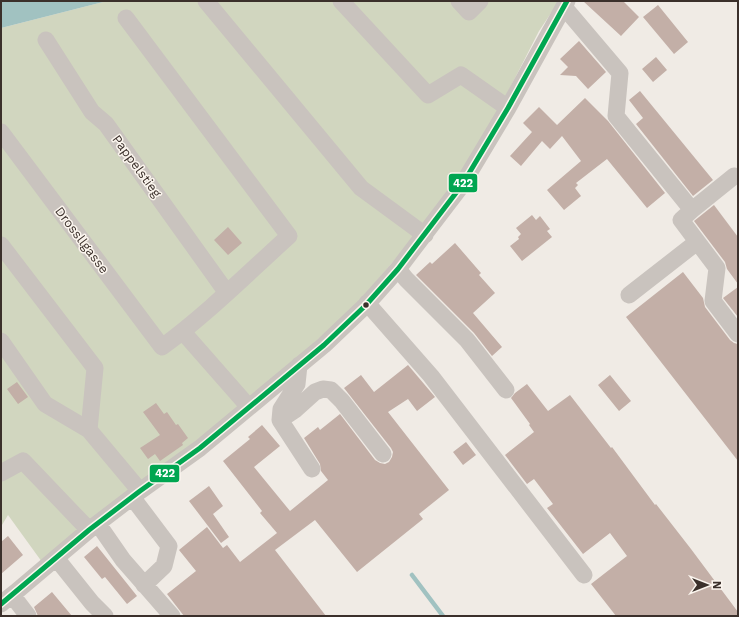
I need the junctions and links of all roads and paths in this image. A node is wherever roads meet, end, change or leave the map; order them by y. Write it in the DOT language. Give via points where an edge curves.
graph roads {
  1 [pos="206,1"];
  2 [pos="341,1"];
  3 [pos="459,1"];
  4 [pos="480,1"];
  5 [pos="566,3"];
  6 [pos="126,18"];
  7 [pos="46,40"];
  8 [pos="508,108"];
  9 [pos="1,132"];
  10 [pos="734,176"];
  11 [pos="692,210"];
  12 [pos="425,235"];
  13 [pos="697,242"];
  14 [pos="1,245"];
  15 [pos="398,269"];
  16 [pos="227,292"];
  17 [pos="629,295"];
  18 [pos="368,303"];
  19 [pos="184,332"];
  20 [pos="738,334"];
  21 [pos="1,341"];
  22 [pos="299,366"];
  23 [pos="506,390"];
  24 [pos="248,406"];
  25 [pos="280,420"];
  26 [pos="89,430"];
  27 [pos="383,454"];
  28 [pos="4,466"];
  29 [pos="312,469"];
  30 [pos="136,494"];
  31 [pos="93,527"];
  32 [pos="56,558"];
  33 [pos="584,575"];
  34 [pos="144,585"];
  35 [pos="7,599"];
  36 [pos="28,616"];
  37 [pos="105,616"];
  38 [pos="172,616"];
  1 -- 12 [label="street" via="361,188"];
  2 -- 8 [label="street" via="428,95 462,75"];
  3 -- 4 [label="street" via="469,12"];
  5 -- 8 [label="street"];
  5 -- 11 [label="street" via="620,73 616,116"];
  6 -- 16 [label="street" via="288,236"];
  7 -- 16 [label="street, Pappelstieg" via="92,112 106,124"];
  8 -- 12 [label="street" via="462,185"];
  9 -- 19 [label="street, Drossllgasse" via="162,347"];
  10 -- 11 [label="street"];
  11 -- 13 [label="street" via="680,220"];
  12 -- 15 [label="street"];
  13 -- 17 [label="street"];
  13 -- 20 [label="street" via="717,268 713,301"];
  14 -- 26 [label="street" via="95,368"];
  15 -- 18 [label="street"];
  15 -- 23 [label="street" via="467,340"];
  16 -- 19 [label="street"];
  18 -- 22 [label="street"];
  18 -- 33 [label="street" via="431,376"];
  19 -- 24 [label="street"];
  21 -- 26 [label="street" via="45,404"];
  22 -- 24 [label="street"];
  22 -- 25 [label="street" via="297,384 281,410"];
  24 -- 30 [label="street" via="200,448"];
  25 -- 27 [label="street" via="315,392 331,390"];
  25 -- 29 [label="street"];
  26 -- 30 [label="street"];
  28 -- 31 [label="street" via="23,461"];
  30 -- 31 [label="street"];
  30 -- 34 [label="street" via="169,546 164,566"];
  31 -- 32 [label="street"];
  31 -- 34 [label="street"];
  32 -- 35 [label="street"];
  32 -- 37 [label="street"];
  34 -- 38 [label="street"];
  35 -- 36 [label="street"];
}
